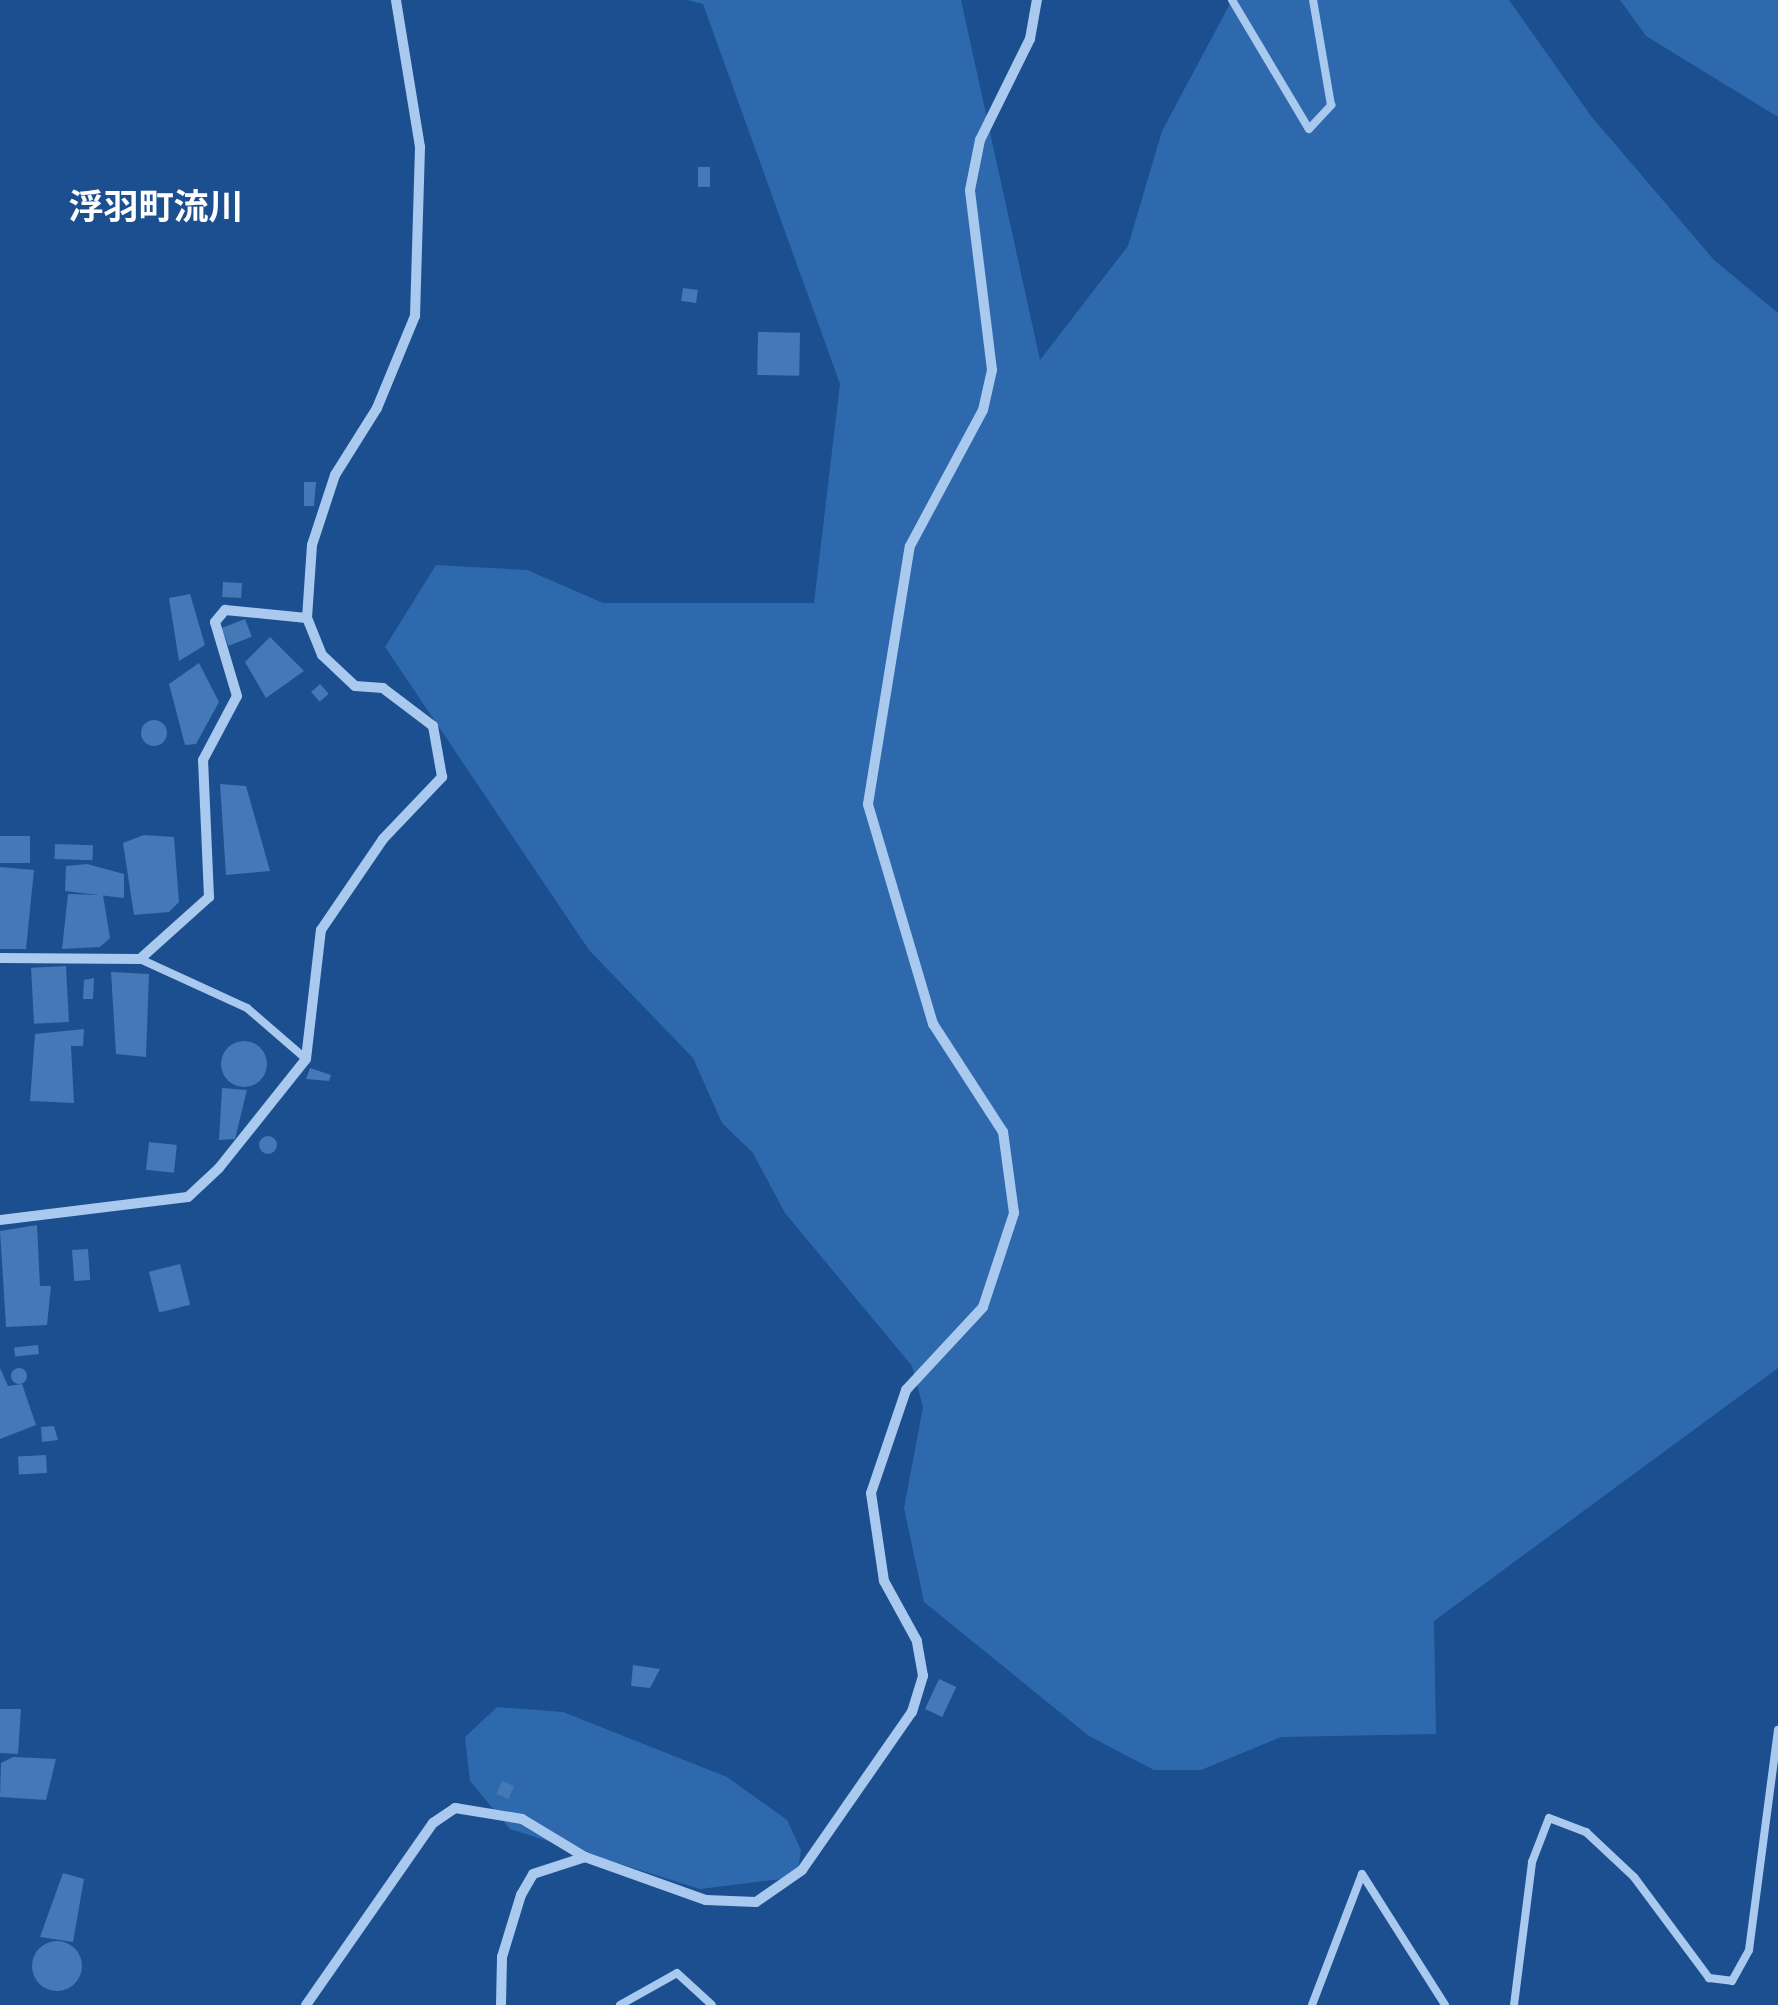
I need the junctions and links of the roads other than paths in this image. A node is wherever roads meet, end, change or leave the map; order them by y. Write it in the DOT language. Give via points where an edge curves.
graph roads {
  1 [pos="1037,0"];
  2 [pos="1232,0"];
  3 [pos="1313,0"];
  4 [pos="398,2"];
  5 [pos="307,618"];
  6 [pos="0,958"];
  7 [pos="140,959"];
  8 [pos="306,1060"];
  9 [pos="0,1220"];
  10 [pos="1778,1730"];
  11 [pos="584,1857"];
  12 [pos="306,2005"];
  13 [pos="501,2005"];
  14 [pos="620,2005"];
  15 [pos="712,2005"];
  16 [pos="1312,2005"];
  17 [pos="1445,2005"];
  18 [pos="1514,2005"];
  1 -- 11 [label="street" via="1030,39 980,140 970,190 991,334 986,397 910,546 868,804 933,1024 1003,1132 1014,1213 984,1307 906,1390 871,1493 884,1581 916,1641 923,1676 912,1712 802,1870 756,1902 706,1900"];
  2 -- 3 [label="lane" via="1259,59 1309,129 1331,104"];
  4 -- 5 [label="street" via="420,147 416,316 377,408 335,475 312,545"];
  5 -- 7 [label="street" via="225,610 214,622 237,696 203,760 215,874 209,897"];
  5 -- 8 [label="street" via="322,655 355,686 412,704 433,726 443,758 442,777 383,838 321,930"];
  6 -- 7 [label="street"];
  7 -- 8 [label="lane" via="248,1008"];
  8 -- 9 [label="street" via="278,1103 188,1197"];
  10 -- 18 [label="lane" via="1749,1950 1732,1982 1709,1978 1634,1877 1586,1832 1550,1818 1532,1862"];
  11 -- 12 [label="street" via="522,1818 455,1808 433,1823"];
  11 -- 13 [label="street" via="534,1874 521,1895 502,1957"];
  14 -- 15 [label="lane" via="678,1973"];
  16 -- 17 [label="lane" via="1362,1874"];
}
